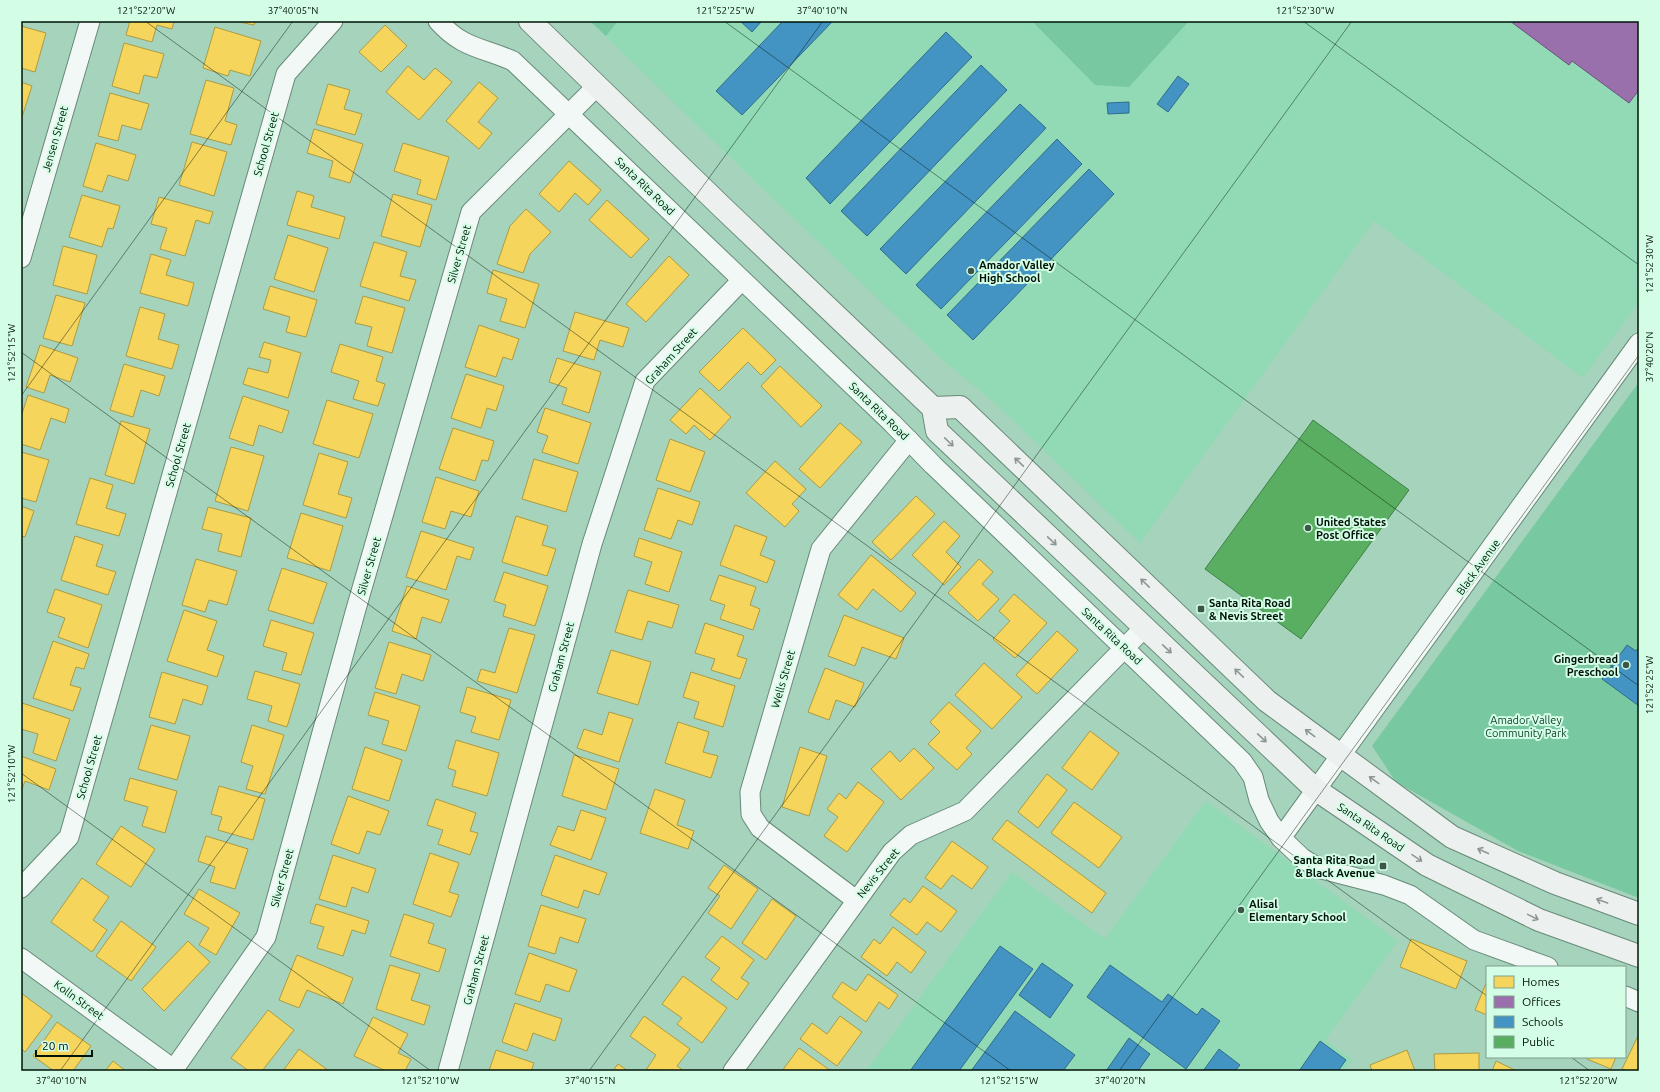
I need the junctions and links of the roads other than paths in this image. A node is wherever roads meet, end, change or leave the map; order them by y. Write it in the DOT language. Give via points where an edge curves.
graph roads {
  1 [pos="90,21"];
  2 [pos="333,21"];
  3 [pos="438,21"];
  4 [pos="530,21"];
  5 [pos="597,86"];
  6 [pos="569,114"];
  7 [pos="21,258"];
  8 [pos="742,280"];
  9 [pos="1639,343"];
  10 [pos="933,408"];
  11 [pos="909,440"];
  12 [pos="1047,489"];
  13 [pos="1024,514"];
  14 [pos="1144,628"];
  15 [pos="1124,648"];
  16 [pos="1342,756"];
  17 [pos="1315,789"];
  18 [pos="1281,838"];
  19 [pos="21,888"];
  20 [pos="856,900"];
  21 [pos="1639,914"];
  22 [pos="1639,956"];
  23 [pos="21,958"];
  24 [pos="1545,966"];
  25 [pos="1626,996"];
  26 [pos="1639,1002"];
  27 [pos="175,1070"];
  28 [pos="448,1071"];
  29 [pos="733,1071"];
  1 -- 7 [label="street, Jensen Street"];
  2 -- 19 [label="street, School Street" via="286,74 69,837"];
  3 -- 6 [label="street, Santa Rita Road" via="448,32 469,46 513,61"];
  4 -- 5 [label="main road"];
  5 -- 6 [label="street, Silver Street"];
  5 -- 10 [label="main road"];
  6 -- 8 [label="street, Santa Rita Road"];
  6 -- 27 [label="street, Silver Street" via="471,212 356,609 266,937"];
  8 -- 11 [label="street, Santa Rita Road"];
  8 -- 28 [label="street, Graham Street" via="645,381 592,544"];
  9 -- 16 [label="street, Black Avenue"];
  12 -- 10 [label="main road, one-way" via="960,406"];
  10 -- 13 [label="main road, Santa Rita Road, one-way" via="937,431"];
  11 -- 15 [label="street, Santa Rita Road"];
  11 -- 20 [label="street, Wells Street" via="821,548 750,792 751,814 760,828"];
  12 -- 13 [label="main road"];
  16 -- 12 [label="main road, one-way" via="1267,700"];
  13 -- 14 [label="main road, Santa Rita Road, one-way"];
  14 -- 15 [label="street, Nevis Street"];
  14 -- 17 [label="main road, Santa Rita Road, one-way"];
  15 -- 18 [label="street, Santa Rita Road" via="1242,761 1253,777 1259,800 1269,821"];
  15 -- 20 [label="street, Nevis Street" via="964,811 911,835 892,852"];
  16 -- 17 [label="street, Black Avenue"];
  21 -- 16 [label="main road, one-way" via="1555,883 1452,837"];
  17 -- 18 [label="street, Black Avenue"];
  17 -- 22 [label="main road, Santa Rita Road, one-way" via="1427,865 1539,920"];
  18 -- 24 [label="street, Santa Rita Road" via="1302,858 1318,868 1384,885 1410,895 1474,940"];
  20 -- 29 [label="street, Nevis Street"];
  23 -- 27 [label="street, Kolln Street"];
  25 -- 26 [label="street"];
}
